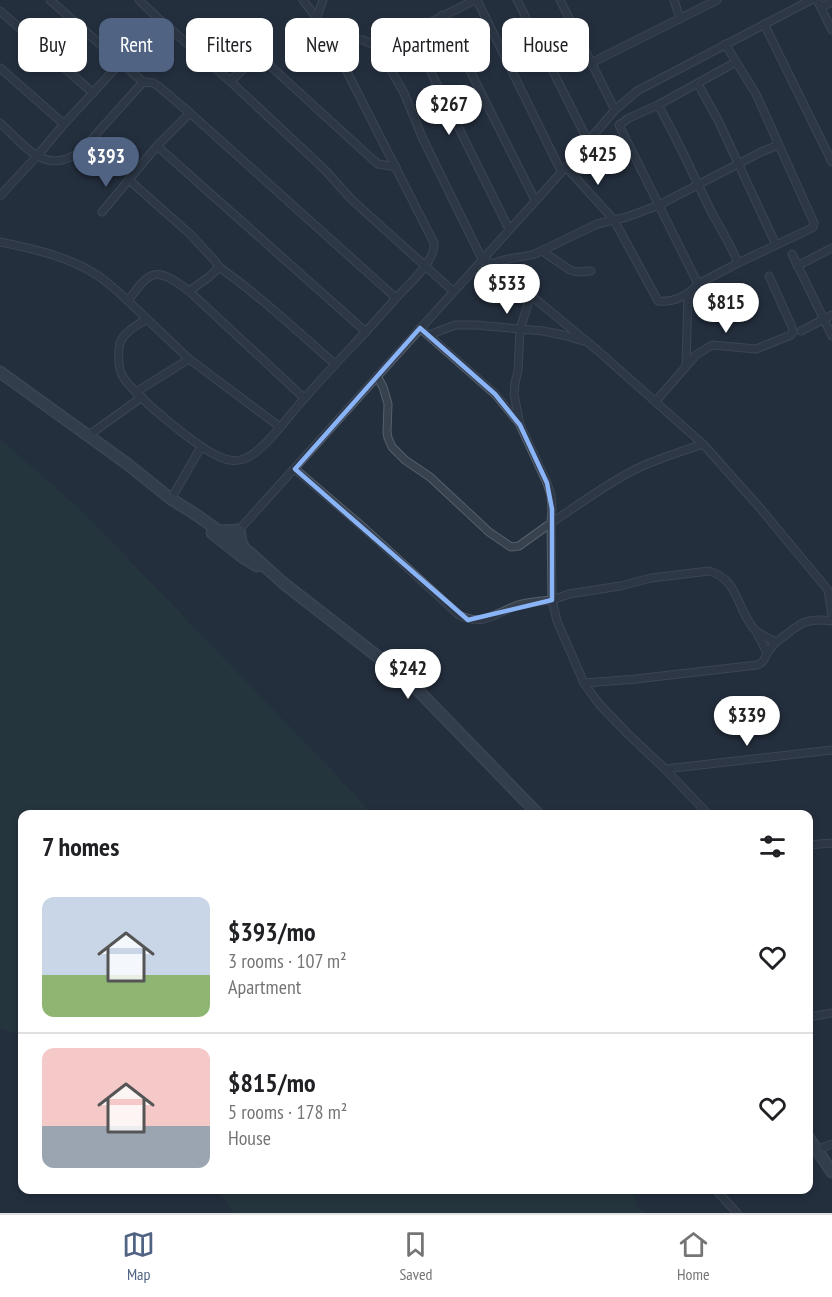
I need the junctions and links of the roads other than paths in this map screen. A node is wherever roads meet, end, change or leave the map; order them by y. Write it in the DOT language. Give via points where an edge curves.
graph roads {
  1 [pos="50,0"];
  2 [pos="139,0"];
  3 [pos="303,0"];
  4 [pos="323,0"];
  5 [pos="476,0"];
  6 [pos="517,0"];
  7 [pos="560,0"];
  8 [pos="674,0"];
  9 [pos="717,0"];
  10 [pos="812,0"];
  11 [pos="817,0"];
  12 [pos="832,2"];
  13 [pos="821,8"];
  14 [pos="0,12"];
  15 [pos="442,15"];
  16 [pos="317,17"];
  17 [pos="158,18"];
  18 [pos="437,18"];
  19 [pos="680,19"];
  20 [pos="764,24"];
  21 [pos="832,30"];
  22 [pos="174,32"];
  23 [pos="99,43"];
  24 [pos="725,44"];
  25 [pos="736,62"];
  26 [pos="591,63"];
  27 [pos="0,68"];
  28 [pos="112,72"];
  29 [pos="132,72"];
  30 [pos="347,72"];
  31 [pos="392,72"];
  32 [pos="431,72"];
  33 [pos="230,81"];
  34 [pos="143,82"];
  35 [pos="698,84"];
  36 [pos="93,93"];
  37 [pos="658,105"];
  38 [pos="190,113"];
  39 [pos="612,113"];
  40 [pos="0,123"];
  41 [pos="64,124"];
  42 [pos="619,125"];
  43 [pos="588,141"];
  44 [pos="778,145"];
  45 [pos="157,146"];
  46 [pos="37,156"];
  47 [pos="832,162"];
  48 [pos="738,164"];
  49 [pos="396,167"];
  50 [pos="564,169"];
  51 [pos="129,180"];
  52 [pos="699,185"];
  53 [pos="0,196"];
  54 [pos="535,200"];
  55 [pos="659,206"];
  56 [pos="102,212"];
  57 [pos="614,220"];
  58 [pos="509,229"];
  59 [pos="0,242"];
  60 [pos="776,245"];
  61 [pos="832,248"];
  62 [pos="542,251"];
  63 [pos="792,254"];
  64 [pos="483,259"];
  65 [pos="738,263"];
  66 [pos="493,264"];
  67 [pos="425,266"];
  68 [pos="797,266"];
  69 [pos="219,267"];
  70 [pos="591,271"];
  71 [pos="769,276"];
  72 [pos="698,284"];
  73 [pos="189,291"];
  74 [pos="453,291"];
  75 [pos="528,293"];
  76 [pos="688,293"];
  77 [pos="396,298"];
  78 [pos="128,301"];
  79 [pos="832,315"];
  80 [pos="147,319"];
  81 [pos="824,320"];
  82 [pos="420,328"];
  83 [pos="520,329"];
  84 [pos="366,332"];
  85 [pos="801,332"];
  86 [pos="429,335"];
  87 [pos="832,336"];
  88 [pos="586,341"];
  89 [pos="189,359"];
  90 [pos="335,364"];
  91 [pos="686,365"];
  92 [pos="0,372"];
  93 [pos="377,376"];
  94 [pos="136,392"];
  95 [pos="142,397"];
  96 [pos="304,398"];
  97 [pos="656,401"];
  98 [pos="520,425"];
  99 [pos="280,427"];
  100 [pos="89,435"];
  101 [pos="703,444"];
  102 [pos="201,447"];
  103 [pos="295,469"];
  104 [pos="171,499"];
  105 [pos="185,508"];
  106 [pos="551,523"];
  107 [pos="240,530"];
  108 [pos="220,531"];
  109 [pos="229,542"];
  110 [pos="244,549"];
  111 [pos="282,582"];
  112 [pos="830,589"];
  113 [pos="552,600"];
  114 [pos="832,615"];
  115 [pos="832,621"];
  116 [pos="755,630"];
  117 [pos="776,642"];
  118 [pos="767,653"];
  119 [pos="584,682"];
  120 [pos="832,750"];
  121 [pos="664,769"];
  122 [pos="534,810"];
  123 [pos="704,810"];
  124 [pos="832,843"];
  125 [pos="813,845"];
  126 [pos="832,1013"];
  127 [pos="813,1016"];
  128 [pos="813,1144"];
  129 [pos="832,1144"];
  130 [pos="817,1150"];
  131 [pos="832,1172"];
  132 [pos="720,1194"];
  133 [pos="737,1213"];
  1 -- 23 [label="street"];
  2 -- 17 [label="street"];
  3 -- 16 [label="street"];
  4 -- 16 [label="street"];
  5 -- 15 [label="street"];
  5 -- 50 [label="street"];
  6 -- 43 [label="street"];
  7 -- 26 [label="street"];
  8 -- 19 [label="street"];
  9 -- 19 [label="street"];
  10 -- 20 [label="street"];
  11 -- 13 [label="street"];
  12 -- 13 [label="street"];
  13 -- 21 [label="street"];
  14 -- 36 [label="street"];
  15 -- 18 [label="street"];
  15 -- 54 [label="street"];
  19 -- 26 [label="street"];
  20 -- 24 [label="street"];
  20 -- 47 [label="street"];
  22 -- 33 [label="street"];
  24 -- 25 [label="street"];
  24 -- 39 [label="street" via="648,85"];
  25 -- 35 [label="street"];
  25 -- 44 [label="street" via="756,94"];
  26 -- 39 [label="street"];
  27 -- 41 [label="street"];
  28 -- 36 [label="street"];
  29 -- 34 [label="street"];
  30 -- 49 [label="street"];
  31 -- 64 [label="street"];
  32 -- 58 [label="street"];
  33 -- 49 [label="street" via="251,64 266,62 378,164"];
  33 -- 67 [label="street"];
  34 -- 38 [label="street" via="158,86"];
  34 -- 46 [label="street" via="73,158 48,162"];
  35 -- 37 [label="street"];
  35 -- 48 [label="street"];
  36 -- 41 [label="street"];
  37 -- 42 [label="street"];
  37 -- 52 [label="street"];
  38 -- 45 [label="street"];
  38 -- 77 [label="street"];
  39 -- 42 [label="street"];
  39 -- 43 [label="street"];
  40 -- 46 [label="street"];
  41 -- 46 [label="street"];
  42 -- 55 [label="street"];
  43 -- 50 [label="street"];
  44 -- 48 [label="street"];
  44 -- 60 [label="street" via="814,223 810,229"];
  45 -- 51 [label="street"];
  45 -- 84 [label="street"];
  46 -- 53 [label="street"];
  48 -- 52 [label="street"];
  48 -- 60 [label="street"];
  49 -- 67 [label="street" via="434,243"];
  50 -- 54 [label="street"];
  50 -- 57 [label="street"];
  51 -- 56 [label="street"];
  51 -- 69 [label="street" via="190,234"];
  52 -- 55 [label="street"];
  52 -- 65 [label="street"];
  54 -- 58 [label="street"];
  55 -- 57 [label="street"];
  55 -- 72 [label="street"];
  57 -- 62 [label="street" via="597,224"];
  57 -- 76 [label="street" via="658,301"];
  58 -- 64 [label="street"];
  59 -- 78 [label="street" via="61,257 97,276"];
  60 -- 65 [label="street"];
  61 -- 68 [label="street"];
  62 -- 66 [label="street"];
  62 -- 70 [label="street" via="570,270"];
  63 -- 68 [label="street"];
  64 -- 66 [label="street"];
  64 -- 74 [label="street"];
  65 -- 72 [label="street"];
  66 -- 75 [label="street"];
  67 -- 74 [label="street"];
  67 -- 77 [label="street"];
  68 -- 81 [label="street"];
  69 -- 73 [label="street"];
  69 -- 90 [label="street"];
  71 -- 91 [label="street" via="792,327 791,335 756,349 712,345"];
  72 -- 76 [label="street"];
  73 -- 78 [label="street" via="164,275 155,274 140,284"];
  73 -- 96 [label="street"];
  74 -- 82 [label="street"];
  75 -- 83 [label="street"];
  75 -- 88 [label="street"];
  76 -- 91 [label="street"];
  77 -- 84 [label="street"];
  78 -- 80 [label="street"];
  79 -- 81 [label="street"];
  80 -- 89 [label="street"];
  80 -- 94 [label="street" via="126,334 119,349 120,369"];
  81 -- 85 [label="street"];
  81 -- 87 [label="street"];
  82 -- 86 [label="street"];
  82 -- 93 [label="street"];
  83 -- 86 [label="street" via="455,325"];
  83 -- 88 [label="street"];
  83 -- 98 [label="street" via="514,394"];
  84 -- 90 [label="street"];
  86 -- 98 [label="street" via="495,394"];
  88 -- 97 [label="street"];
  89 -- 94 [label="street"];
  89 -- 99 [label="street"];
  90 -- 96 [label="street"];
  91 -- 97 [label="street"];
  92 -- 100 [label="street"];
  93 -- 103 [label="street"];
  93 -- 106 [label="street" via="388,404 387,432 392,447 489,532 515,548"];
  94 -- 95 [label="street"];
  95 -- 100 [label="street"];
  95 -- 102 [label="street"];
  96 -- 99 [label="street"];
  97 -- 101 [label="street"];
  98 -- 106 [label="street" via="551,495"];
  99 -- 102 [label="street" via="257,453 240,460 221,458"];
  100 -- 104 [label="street"];
  101 -- 106 [label="street" via="634,470"];
  101 -- 112 [label="street"];
  102 -- 104 [label="street"];
  103 -- 107 [label="street"];
  103 -- 113 [label="street" via="468,620 478,621 519,605"];
  104 -- 105 [label="street"];
  105 -- 108 [label="street"];
  105 -- 109 [label="street"];
  106 -- 113 [label="street"];
  107 -- 108 [label="street"];
  107 -- 109 [label="street"];
  107 -- 110 [label="street"];
  108 -- 109 [label="street"];
  109 -- 110 [label="street"];
  109 -- 111 [label="street" via="242,557"];
  110 -- 111 [label="street"];
  111 -- 122 [label="street" via="409,681"];
  112 -- 114 [label="street"];
  113 -- 116 [label="street" via="651,578 709,571 726,580"];
  113 -- 119 [label="street" via="556,621"];
  115 -- 117 [label="street" via="801,624"];
  116 -- 117 [label="street"];
  116 -- 118 [label="street"];
  117 -- 118 [label="street"];
  118 -- 119 [label="street" via="766,659 757,665"];
  119 -- 121 [label="street" via="600,705"];
  120 -- 121 [label="street"];
  121 -- 123 [label="street"];
  124 -- 125 [label="street"];
  126 -- 127 [label="street"];
  128 -- 130 [label="street"];
  129 -- 130 [label="street"];
  130 -- 131 [label="street"];
  132 -- 133 [label="street"];
}
